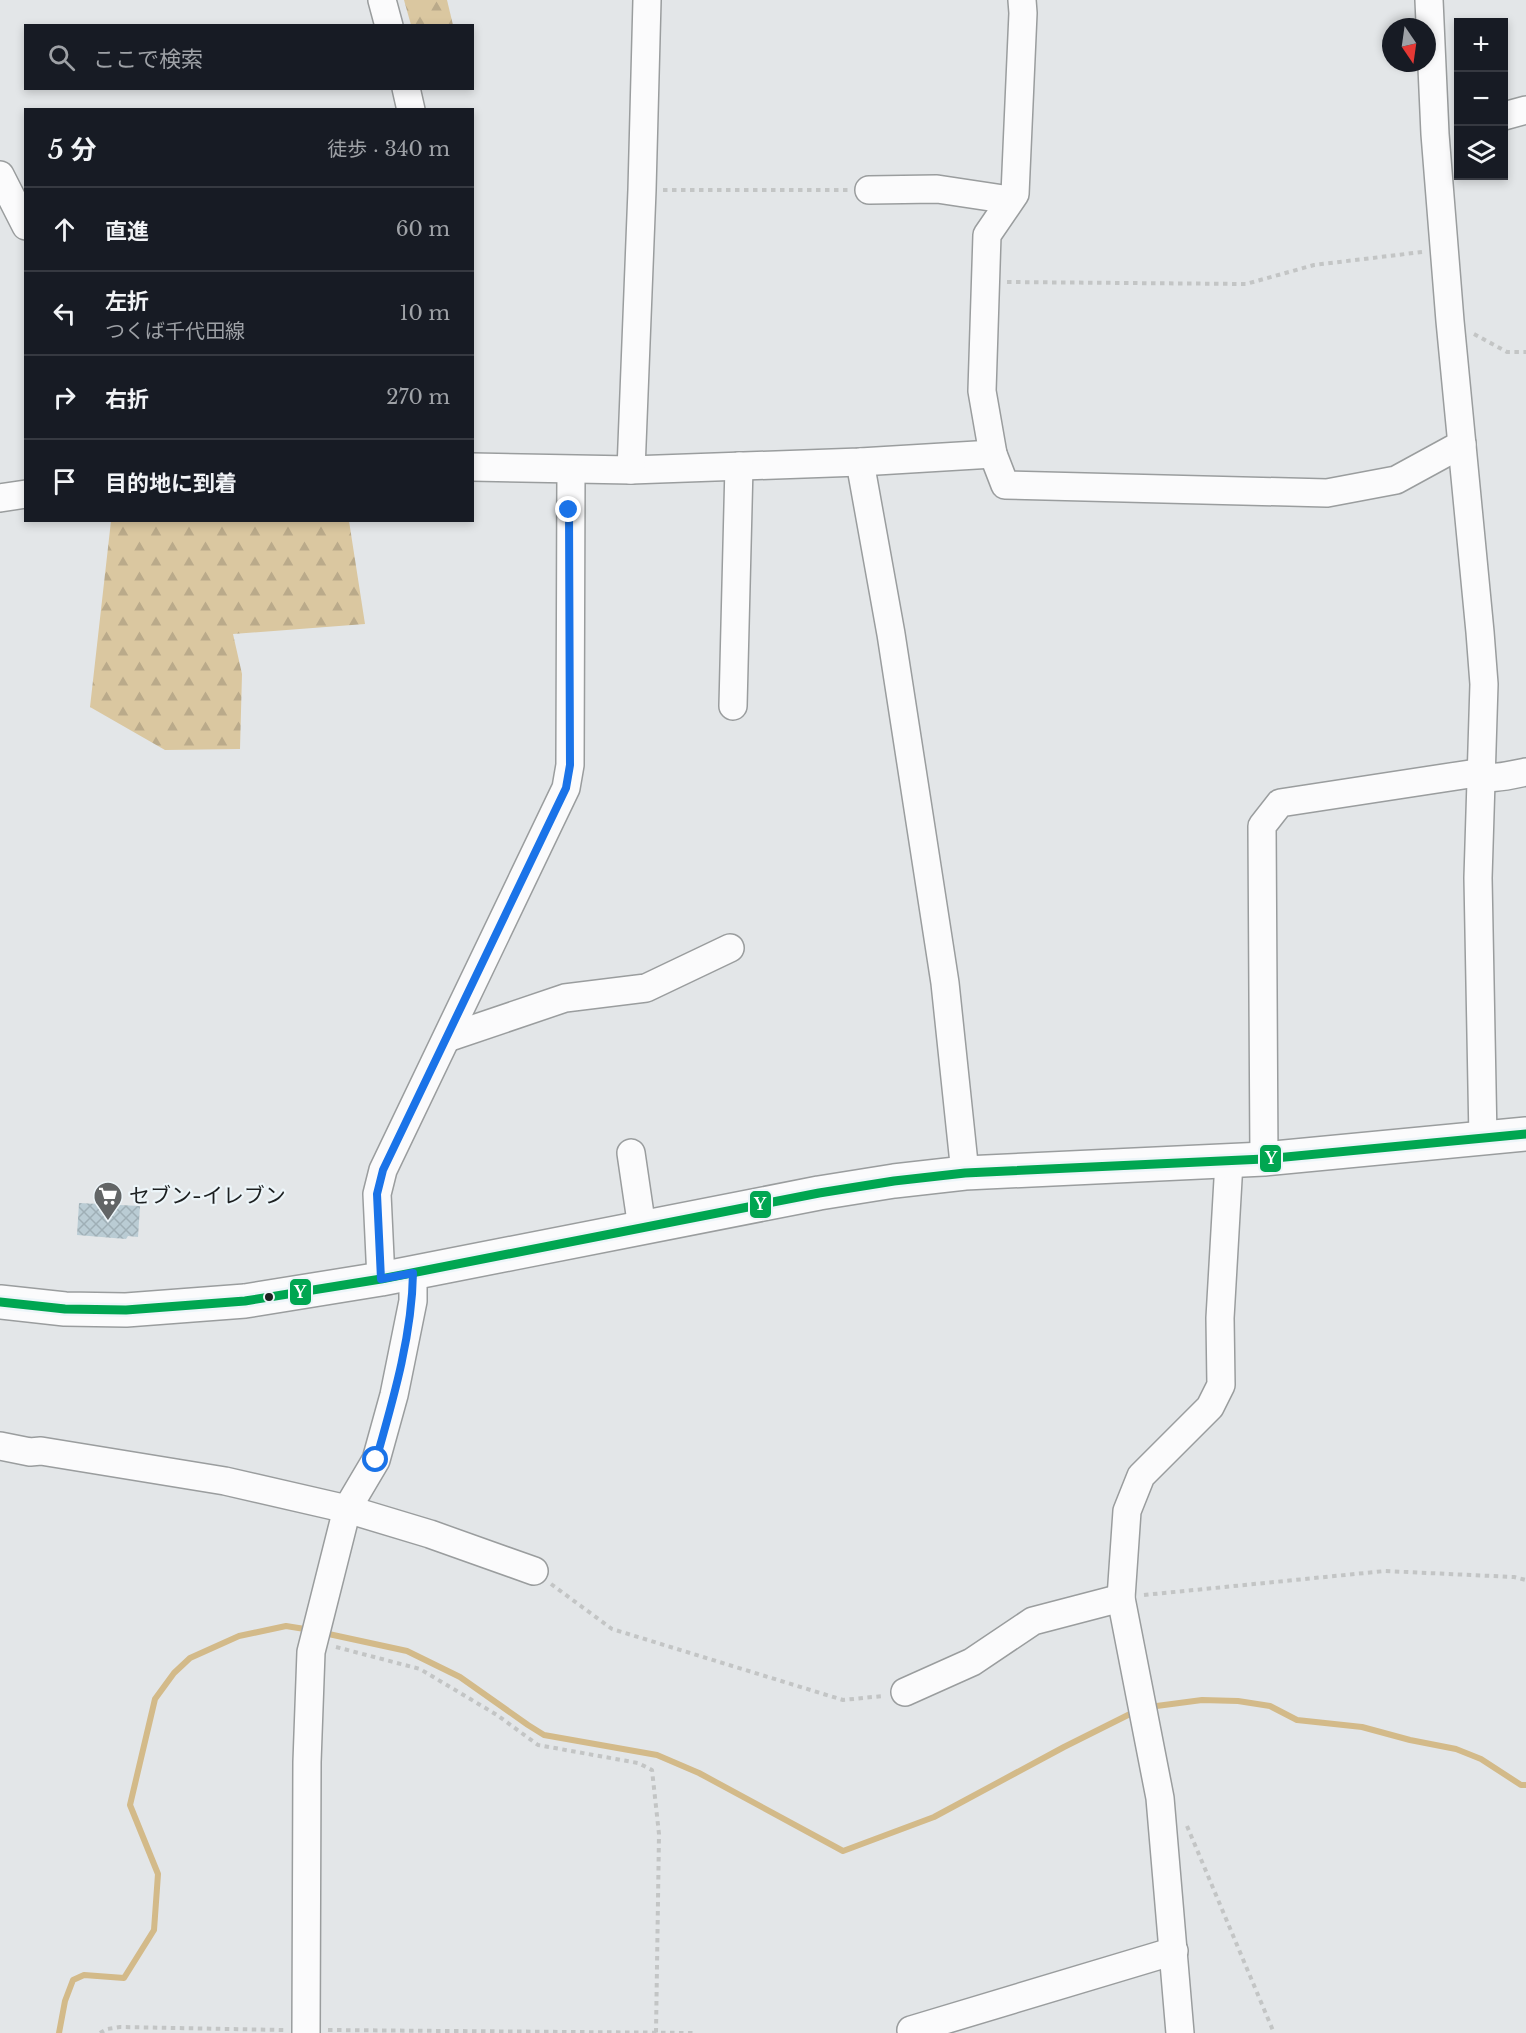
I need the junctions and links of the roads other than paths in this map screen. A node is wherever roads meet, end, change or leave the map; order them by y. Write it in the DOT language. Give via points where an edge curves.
graph roads {
  1 [pos="382,0"];
  2 [pos="647,0"];
  3 [pos="1022,0"];
  4 [pos="1429,0"];
  5 [pos="388,24"];
  6 [pos="406,90"];
  7 [pos="411,108"];
  8 [pos="1526,110"];
  9 [pos="1508,115"];
  10 [pos="1447,131"];
  11 [pos="0,175"];
  12 [pos="869,190"];
  13 [pos="1010,200"];
  14 [pos="24,222"];
  15 [pos="1462,444"];
  16 [pos="993,454"];
  17 [pos="860,462"];
  18 [pos="739,466"];
  19 [pos="474,467"];
  20 [pos="571,470"];
  21 [pos="631,470"];
  22 [pos="24,494"];
  23 [pos="0,498"];
  24 [pos="733,706"];
  25 [pos="1526,772"];
  26 [pos="1479,778"];
  27 [pos="729,948"];
  28 [pos="447,1038"];
  29 [pos="1526,1134"];
  30 [pos="1483,1139"];
  31 [pos="631,1153"];
  32 [pos="1264,1160"];
  33 [pos="1228,1162"];
  34 [pos="965,1173"];
  35 [pos="642,1228"];
  36 [pos="413,1273"];
  37 [pos="381,1279"];
  38 [pos="0,1302"];
  39 [pos="0,1446"];
  40 [pos="347,1509"];
  41 [pos="534,1571"];
  42 [pos="1121,1598"];
  43 [pos="904,1692"];
  44 [pos="1174,1951"];
  45 [pos="306,2031"];
  46 [pos="912,2033"];
  47 [pos="1180,2033"];
  1 -- 5 [label="street"];
  2 -- 21 [label="street"];
  3 -- 13 [label="street" via="1015,194"];
  4 -- 10 [label="street"];
  6 -- 7 [label="street"];
  8 -- 9 [label="street"];
  10 -- 15 [label="street" via="1444,249"];
  11 -- 14 [label="street"];
  12 -- 13 [label="street" via="937,189"];
  13 -- 16 [label="street" via="987,235 982,391"];
  15 -- 16 [label="street" via="1395,480 1327,493 1005,484"];
  15 -- 26 [label="street" via="1484,684"];
  16 -- 17 [label="street"];
  17 -- 18 [label="street"];
  17 -- 34 [label="street" via="945,983"];
  18 -- 21 [label="street"];
  18 -- 24 [label="street"];
  19 -- 20 [label="street"];
  20 -- 21 [label="street"];
  20 -- 28 [label="street" via="570,765 566,788"];
  22 -- 23 [label="street"];
  25 -- 26 [label="street"];
  26 -- 30 [label="street"];
  26 -- 32 [label="street" via="1470,774 1280,803 1262,826"];
  27 -- 28 [label="street" via="646,988 565,998"];
  28 -- 37 [label="street" via="383,1170 377,1194"];
  29 -- 30 [label="main road"];
  30 -- 32 [label="main road"];
  31 -- 35 [label="street"];
  32 -- 33 [label="main road"];
  33 -- 34 [label="main road"];
  33 -- 42 [label="street" via="1220,1318 1221,1385 1210,1407 1141,1476 1127,1511"];
  34 -- 35 [label="main road" via="819,1193"];
  35 -- 36 [label="main road"];
  36 -- 37 [label="main road"];
  36 -- 40 [label="street" via="413,1301 385,1428 376,1460"];
  37 -- 38 [label="main road" via="245,1301 160,1308 65,1309"];
  39 -- 40 [label="street" via="225,1480"];
  40 -- 41 [label="street"];
  40 -- 45 [label="street" via="311,1652"];
  42 -- 43 [label="street" via="1033,1621 972,1662"];
  42 -- 44 [label="street" via="1160,1798"];
  44 -- 46 [label="street" via="911,2030"];
  44 -- 47 [label="street"];
}
